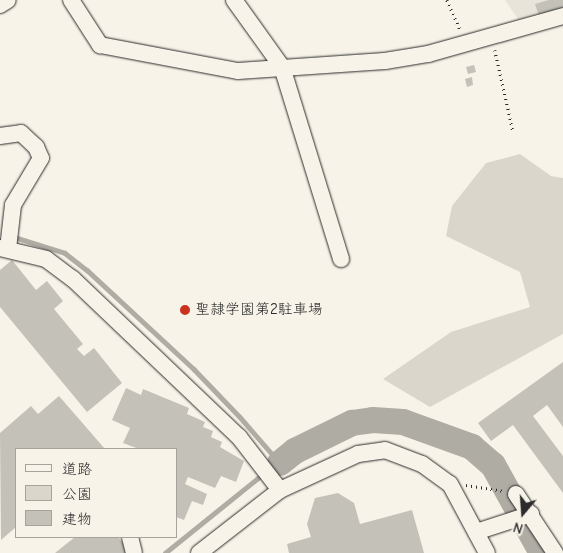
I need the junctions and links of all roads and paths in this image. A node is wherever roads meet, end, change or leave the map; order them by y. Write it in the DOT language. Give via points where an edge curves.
graph roads {
  1 [pos="8,0"];
  2 [pos="71,0"];
  3 [pos="234,0"];
  4 [pos="447,0"];
  5 [pos="0,5"];
  6 [pos="563,16"];
  7 [pos="492,37"];
  8 [pos="466,44"];
  9 [pos="282,67"];
  10 [pos="513,131"];
  11 [pos="0,136"];
  12 [pos="5,248"];
  13 [pos="341,259"];
  14 [pos="470,485"];
  15 [pos="280,490"];
  16 [pos="516,494"];
  17 [pos="530,514"];
  18 [pos="476,532"];
  19 [pos="130,538"];
  20 [pos="134,553"];
  21 [pos="199,553"];
  22 [pos="487,553"];
  23 [pos="555,553"];
  1 -- 5 [label="street"];
  2 -- 9 [label="street" via="100,45 238,71"];
  3 -- 9 [label="street"];
  4 -- 8 [label="path"];
  6 -- 7 [label="street"];
  7 -- 8 [label="street"];
  7 -- 10 [label="path"];
  8 -- 9 [label="street" via="385,61"];
  9 -- 13 [label="street"];
  11 -- 12 [label="street" via="21,133 36,147 40,158 13,204"];
  12 -- 15 [label="street" via="46,258 74,279 239,437"];
  14 -- 16 [label="path"];
  15 -- 18 [label="street" via="358,454 385,450 422,464 450,484"];
  15 -- 21 [label="street"];
  16 -- 17 [label="street"];
  17 -- 18 [label="street"];
  17 -- 23 [label="street"];
  18 -- 22 [label="street"];
  19 -- 20 [label="street"];
}
